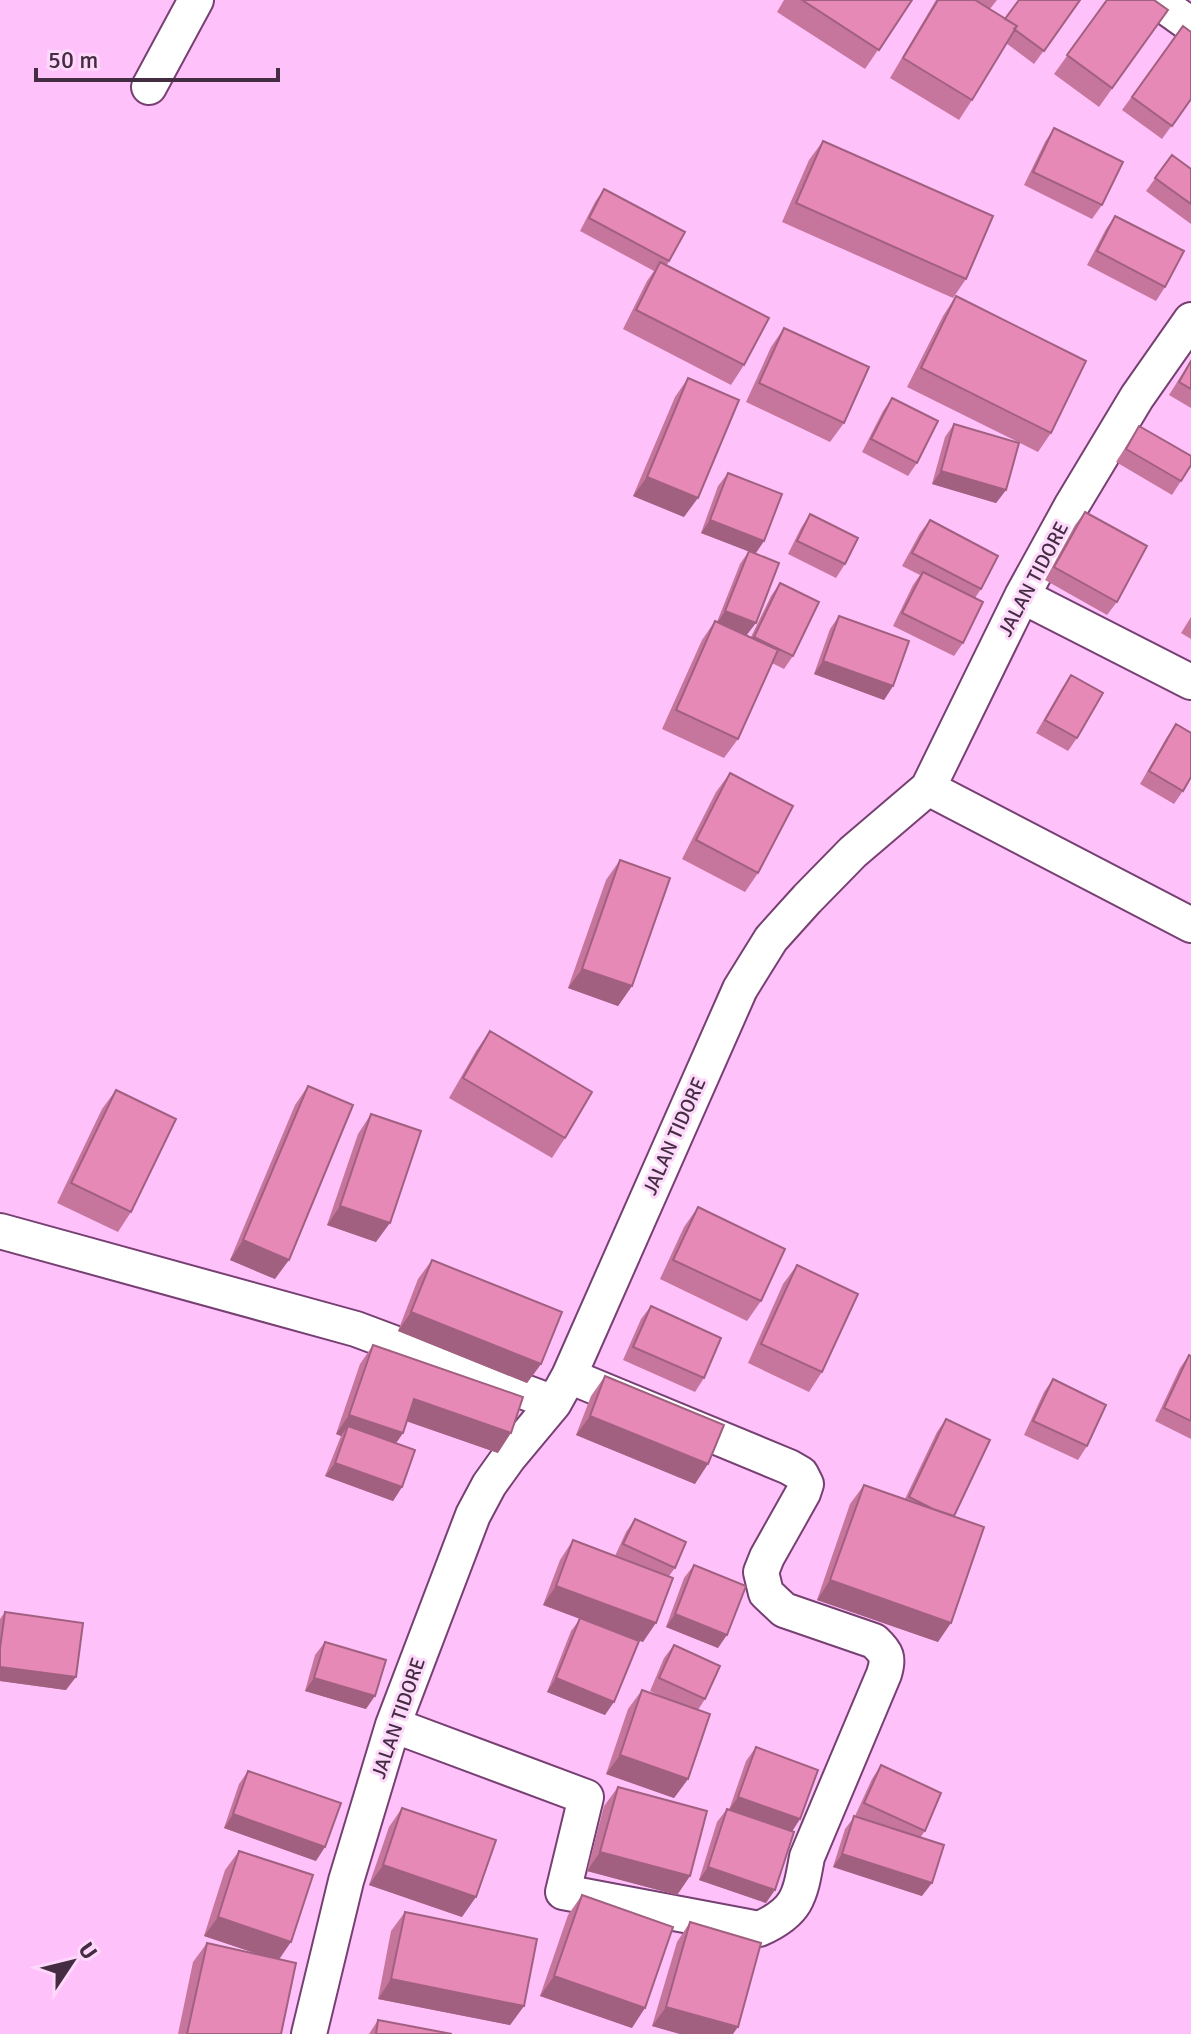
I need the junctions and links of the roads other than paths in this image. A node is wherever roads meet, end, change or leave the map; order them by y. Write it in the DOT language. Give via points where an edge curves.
graph roads {
  1 [pos="196,0"];
  2 [pos="1156,0"];
  3 [pos="1191,25"];
  4 [pos="149,87"];
  5 [pos="1191,320"];
  6 [pos="1022,596"];
  7 [pos="1191,682"];
  8 [pos="928,788"];
  9 [pos="1191,925"];
  10 [pos="0,1231"];
  11 [pos="561,1390"];
  12 [pos="393,1725"];
  13 [pos="309,2034"];
  1 -- 4 [label="street"];
  2 -- 3 [label="street"];
  5 -- 6 [label="street, JALAN TIDORE" via="1129,411"];
  6 -- 7 [label="street"];
  6 -- 8 [label="street, JALAN TIDORE"];
  8 -- 9 [label="street"];
  8 -- 11 [label="street, JALAN TIDORE" via="807,899 771,939 740,989"];
  10 -- 11 [label="street"];
  11 -- 12 [label="street, JALAN TIDORE" via="489,1485 473,1515"];
  11 -- 12 [label="street" via="801,1474 803,1493 761,1572 766,1593 784,1610 874,1641 884,1650 884,1674 807,1857 795,1903 787,1914 759,1929 563,1892 586,1797"];
  12 -- 13 [label="street, JALAN TIDORE" via="346,1881"];
}
